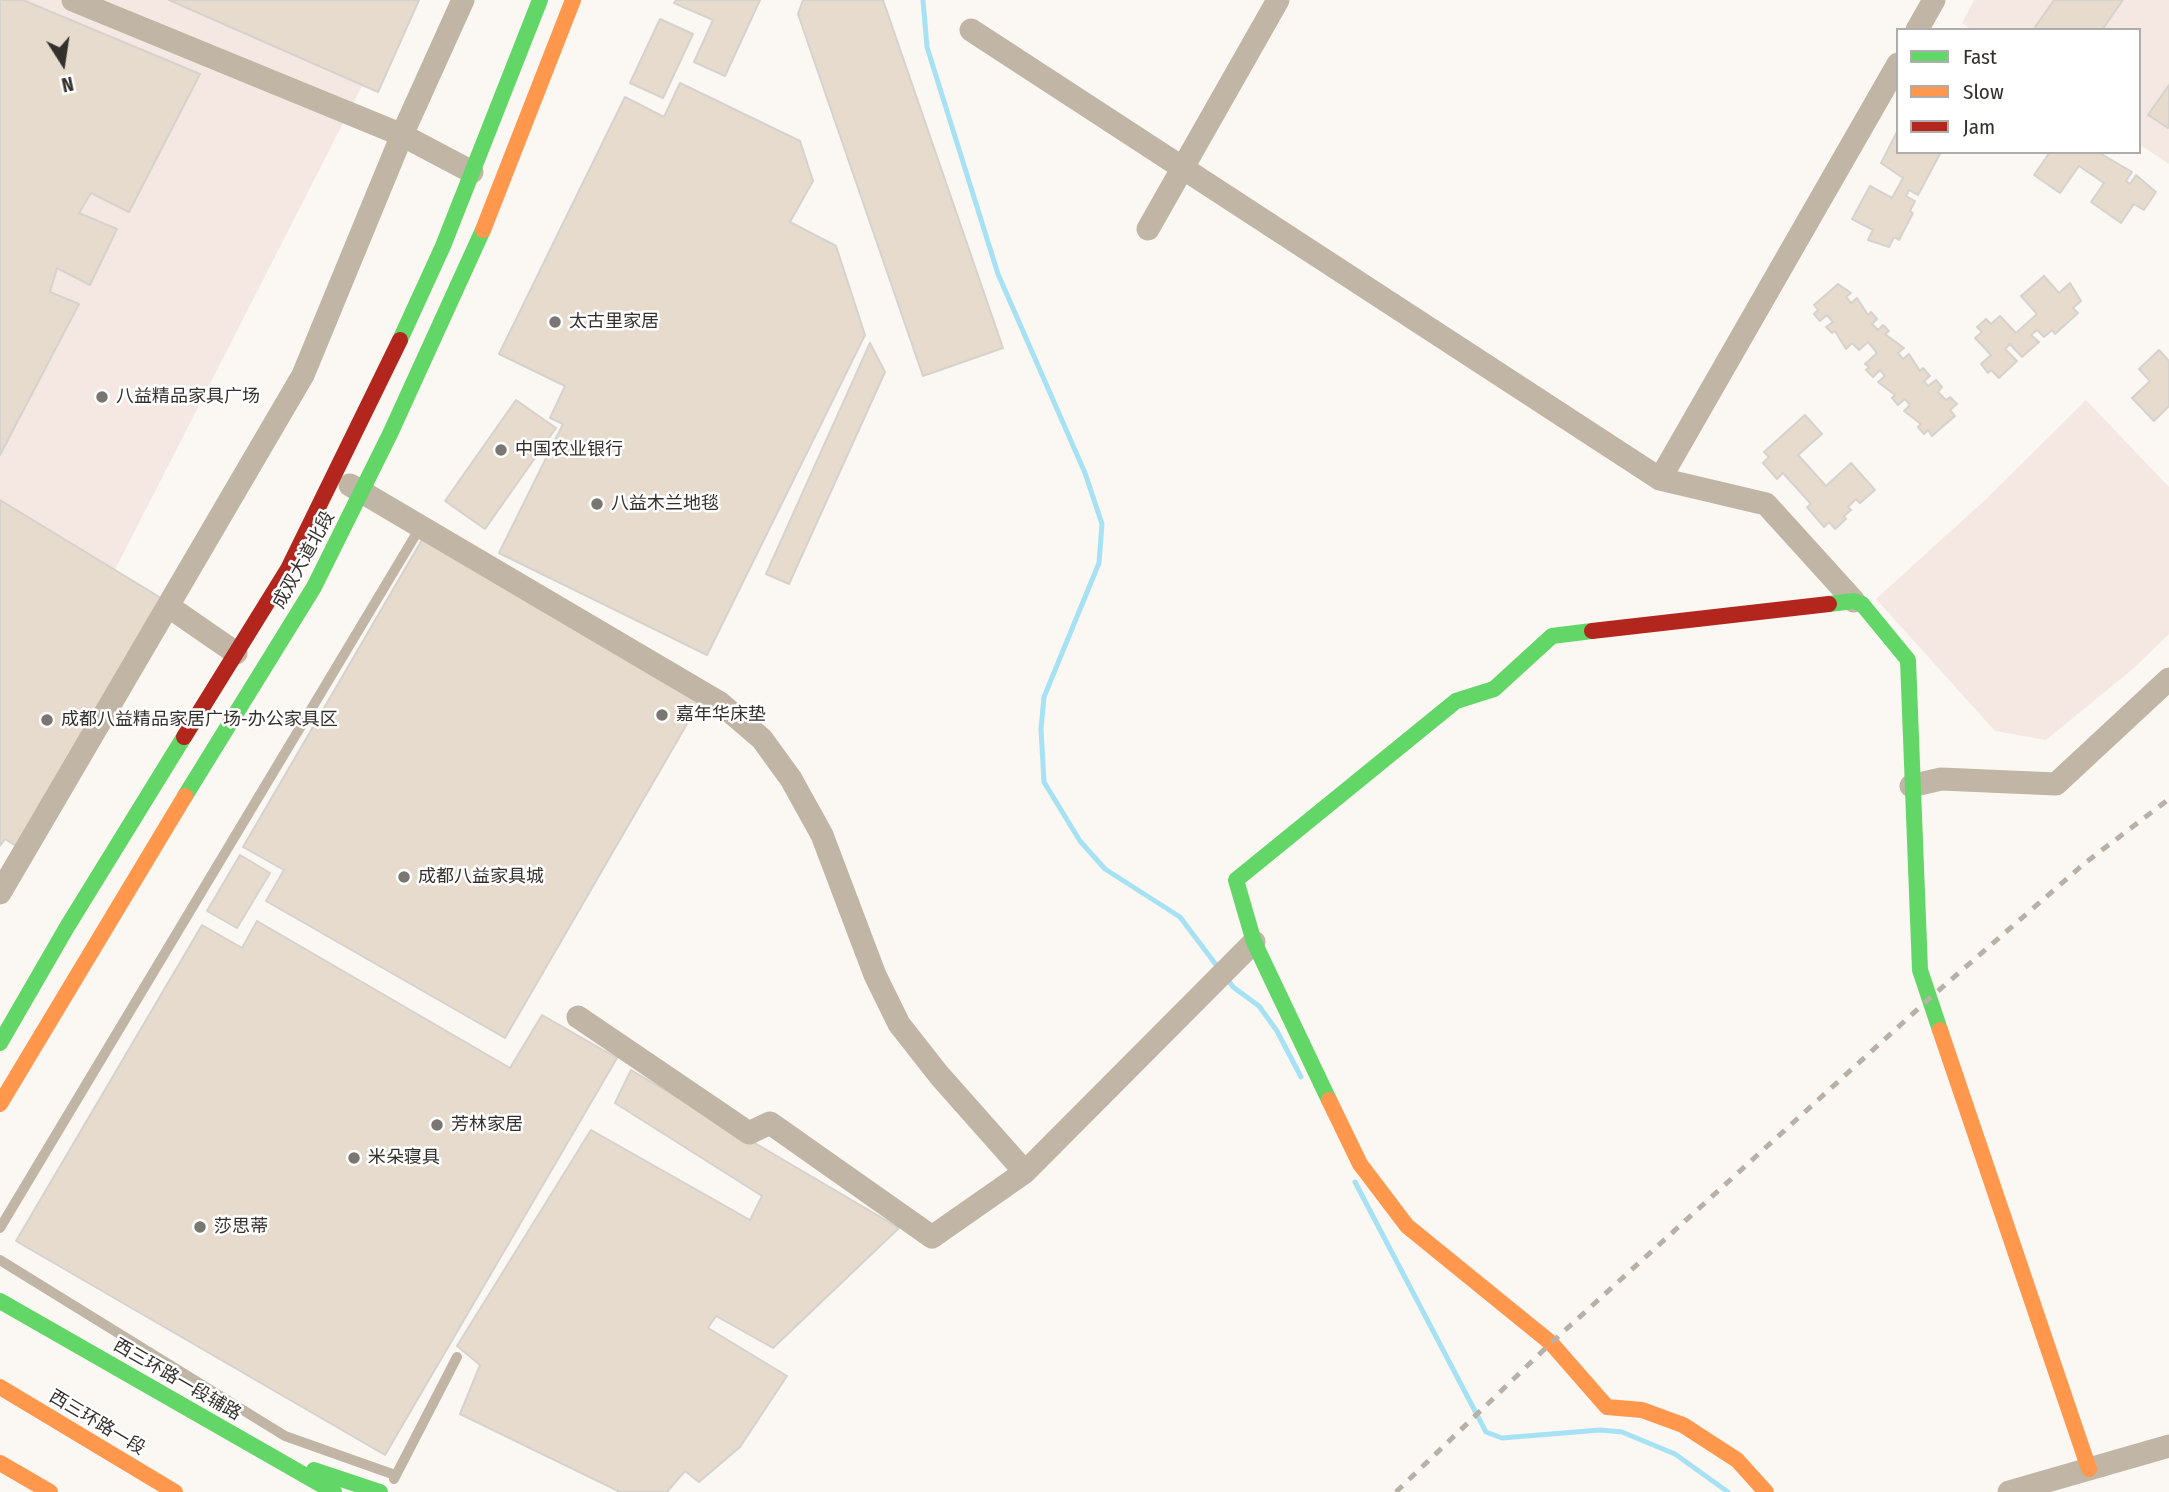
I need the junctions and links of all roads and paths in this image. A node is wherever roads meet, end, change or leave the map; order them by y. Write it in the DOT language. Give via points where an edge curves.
graph roads {
  1 [pos="73,0"];
  2 [pos="463,0"];
  3 [pos="540,0"];
  4 [pos="573,0"];
  5 [pos="1278,0"];
  6 [pos="1934,0"];
  7 [pos="1918,28"];
  8 [pos="971,30"];
  9 [pos="1896,67"];
  10 [pos="402,135"];
  11 [pos="1183,168"];
  12 [pos="472,172"];
  13 [pos="1148,229"];
  14 [pos="335,477"];
  15 [pos="1660,479"];
  16 [pos="362,492"];
  17 [pos="421,526"];
  18 [pos="1854,601"];
  19 [pos="168,606"];
  20 [pos="236,653"];
  21 [pos="2169,679"];
  22 [pos="1911,786"];
  23 [pos="0,893"];
  24 [pos="1254,942"];
  25 [pos="578,1017"];
  26 [pos="0,1043"];
  27 [pos="0,1104"];
  28 [pos="1025,1172"];
  29 [pos="0,1228"];
  30 [pos="0,1260"];
  31 [pos="0,1301"];
  32 [pos="457,1357"];
  33 [pos="0,1388"];
  34 [pos="2169,1446"];
  35 [pos="271,1456"];
  36 [pos="0,1463"];
  37 [pos="2089,1469"];
  38 [pos="395,1475"];
  39 [pos="50,1492"];
  40 [pos="175,1492"];
  41 [pos="334,1492"];
  42 [pos="380,1492"];
  43 [pos="389,1492"];
  44 [pos="1766,1492"];
  45 [pos="2009,1492"];
  1 -- 10 [label="street"];
  2 -- 10 [label="street"];
  3 -- 12 [label="main road, 成双大道北段"];
  4 -- 16 [label="main road, 成双大道北段" via="471,261"];
  5 -- 11 [label="street"];
  6 -- 7 [label="street"];
  8 -- 11 [label="street"];
  9 -- 15 [label="street"];
  10 -- 12 [label="street"];
  10 -- 19 [label="street" via="303,375"];
  11 -- 13 [label="street"];
  11 -- 15 [label="street"];
  12 -- 14 [label="main road, 成双大道北段" via="443,246"];
  14 -- 16 [label="street"];
  14 -- 20 [label="main road, 成双大道北段" via="288,569"];
  15 -- 18 [label="street" via="1766,504"];
  16 -- 17 [label="street"];
  16 -- 27 [label="main road, 成双大道北段" via="314,587"];
  17 -- 28 [label="street" via="720,703 762,739 822,835 875,975 899,1024"];
  17 -- 29 [label="lane"];
  18 -- 22 [label="main road" via="1862,604 1908,660"];
  18 -- 24 [label="main road" via="1552,636 1494,690 1456,701 1236,880"];
  19 -- 20 [label="street"];
  19 -- 23 [label="street"];
  20 -- 26 [label="main road, 成双大道北段"];
  21 -- 22 [label="street" via="2056,783 1941,779"];
  22 -- 37 [label="main road" via="1920,970"];
  24 -- 28 [label="street"];
  24 -- 44 [label="main road" via="1360,1164 1407,1226 1550,1343 1607,1407 1642,1410 1683,1425 1737,1460"];
  25 -- 28 [label="street" via="749,1133 771,1123 932,1237"];
  30 -- 38 [label="lane" via="285,1436"];
  31 -- 35 [label="main road, 西三环路一段辅路"];
  32 -- 38 [label="lane"];
  33 -- 40 [label="main road, 西三环路一段"];
  34 -- 37 [label="street"];
  35 -- 41 [label="main road, 西三环路一段辅路"];
  35 -- 42 [label="main road"];
  36 -- 39 [label="main road"];
  37 -- 45 [label="street"];
  38 -- 43 [label="lane"];
}
